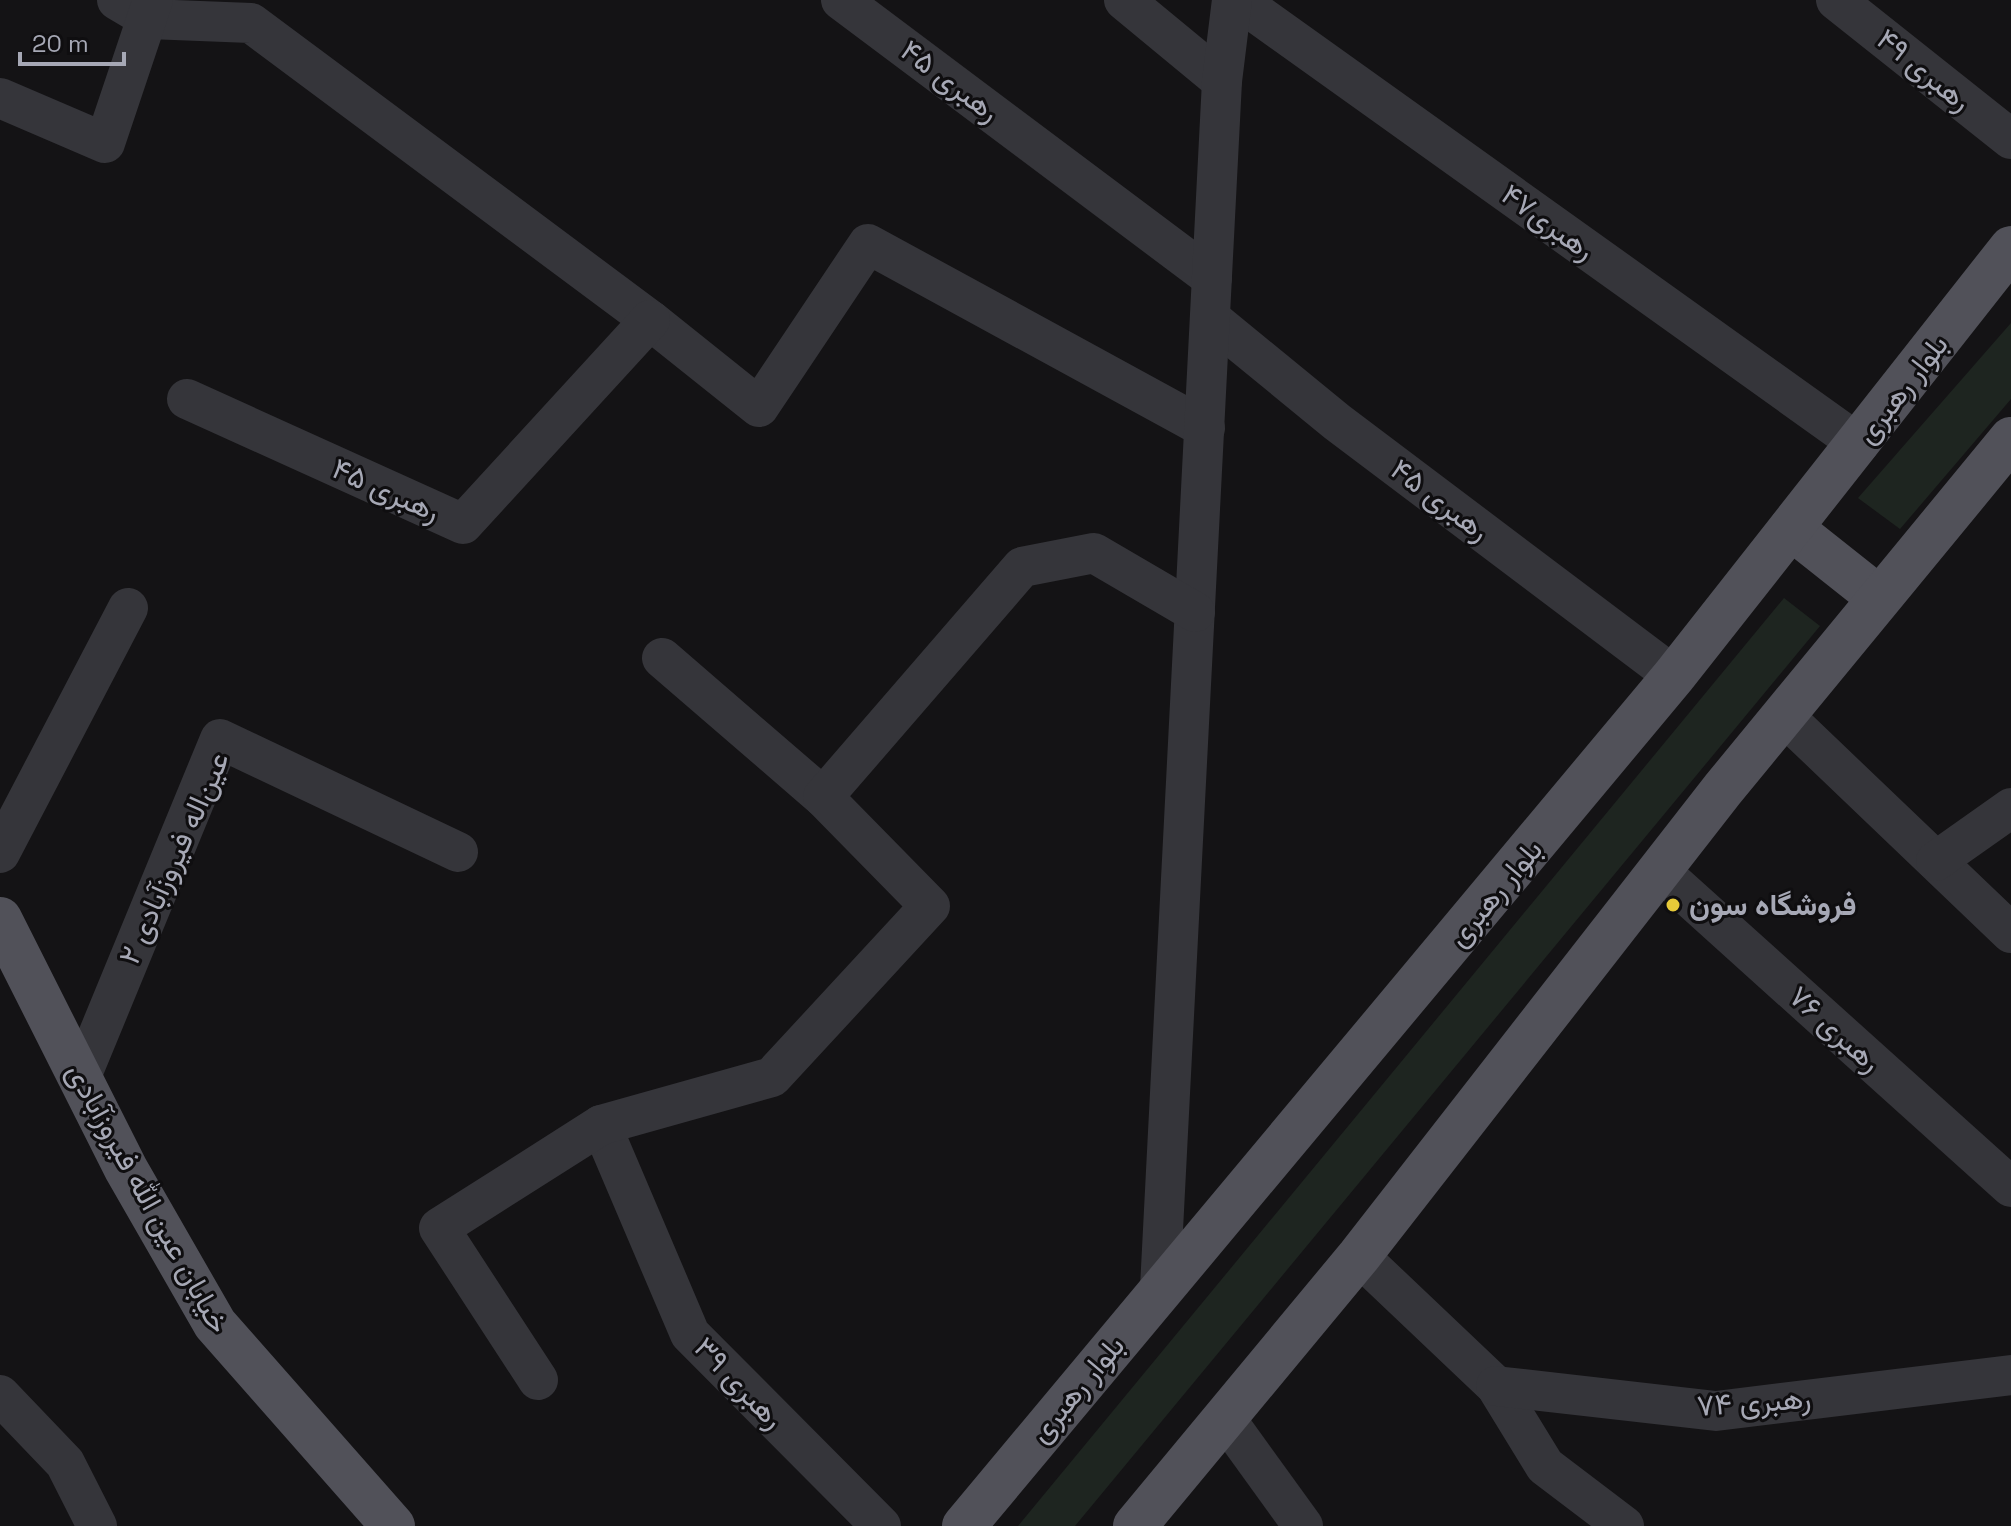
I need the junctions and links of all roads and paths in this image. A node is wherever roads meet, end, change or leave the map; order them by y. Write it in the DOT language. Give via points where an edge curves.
graph roads {
  1 [pos="841,0"];
  2 [pos="1124,0"];
  3 [pos="1235,0"];
  4 [pos="1836,0"];
  5 [pos="140,6"];
  6 [pos="1222,81"];
  7 [pos="0,98"];
  8 [pos="2011,139"];
  9 [pos="2011,248"];
  10 [pos="1212,278"];
  11 [pos="1210,318"];
  12 [pos="650,320"];
  13 [pos="187,399"];
  14 [pos="1205,428"];
  15 [pos="2011,439"];
  16 [pos="1859,444"];
  17 [pos="1791,528"];
  18 [pos="1878,597"];
  19 [pos="128,608"];
  20 [pos="1195,612"];
  21 [pos="662,658"];
  22 [pos="1674,676"];
  23 [pos="1783,715"];
  24 [pos="823,797"];
  25 [pos="2011,808"];
  26 [pos="458,852"];
  27 [pos="0,853"];
  28 [pos="1936,861"];
  29 [pos="1659,870"];
  30 [pos="0,919"];
  31 [pos="2011,933"];
  32 [pos="80,1079"];
  33 [pos="601,1125"];
  34 [pos="2011,1187"];
  35 [pos="1359,1256"];
  36 [pos="1160,1288"];
  37 [pos="2011,1375"];
  38 [pos="538,1380"];
  39 [pos="1496,1386"];
  40 [pos="0,1395"];
  41 [pos="1225,1418"];
  42 [pos="97,1526"];
  43 [pos="393,1526"];
  44 [pos="881,1526"];
  45 [pos="964,1526"];
  46 [pos="1135,1526"];
  47 [pos="1303,1526"];
  48 [pos="1624,1526"];
  1 -- 10 [label="street, رهبری ۴۵"];
  2 -- 6 [label="street"];
  3 -- 6 [label="street"];
  3 -- 16 [label="street, ۴۷رهبری"];
  4 -- 8 [label="street, رهبری ۴۹"];
  5 -- 7 [label="street" via="105,143"];
  5 -- 12 [label="street" via="251,23"];
  6 -- 10 [label="street"];
  9 -- 16 [label="main road, بلوار رهبری"];
  10 -- 11 [label="street"];
  11 -- 14 [label="street"];
  11 -- 22 [label="street, رهبری ۴۵" via="1337,422"];
  12 -- 13 [label="street, رهبری ۴۵" via="463,524"];
  12 -- 14 [label="street" via="759,407 868,244"];
  14 -- 20 [label="street"];
  15 -- 18 [label="main road"];
  16 -- 17 [label="main road, بلوار رهبری"];
  17 -- 18 [label="main road"];
  17 -- 22 [label="main road, بلوار رهبری"];
  18 -- 23 [label="main road"];
  19 -- 27 [label="street"];
  20 -- 24 [label="street" via="1094,553 1022,567"];
  20 -- 36 [label="street"];
  21 -- 24 [label="street"];
  22 -- 36 [label="main road, بلوار رهبری"];
  23 -- 28 [label="street"];
  23 -- 29 [label="main road"];
  24 -- 33 [label="street" via="930,906 772,1077"];
  25 -- 28 [label="street"];
  26 -- 32 [label="street, عین‌اله فیروزآبادی ۲" via="220,739"];
  28 -- 31 [label="street"];
  29 -- 34 [label="street, رهبری ۷۶"];
  29 -- 35 [label="main road"];
  30 -- 32 [label="main road, خیابان عین الله فیروزآبادی"];
  32 -- 43 [label="main road, خیابان عین الله فیروزآبادی" via="215,1324"];
  33 -- 38 [label="street" via="439,1228"];
  33 -- 44 [label="street, رهبری ۳۹" via="690,1334"];
  35 -- 39 [label="street"];
  35 -- 41 [label="main road"];
  36 -- 45 [label="main road, بلوار رهبری"];
  37 -- 39 [label="street, رهبری ۷۴" via="1716,1411"];
  39 -- 48 [label="street" via="1545,1466"];
  40 -- 42 [label="street" via="65,1463"];
  41 -- 46 [label="main road"];
  41 -- 47 [label="street"];
}
